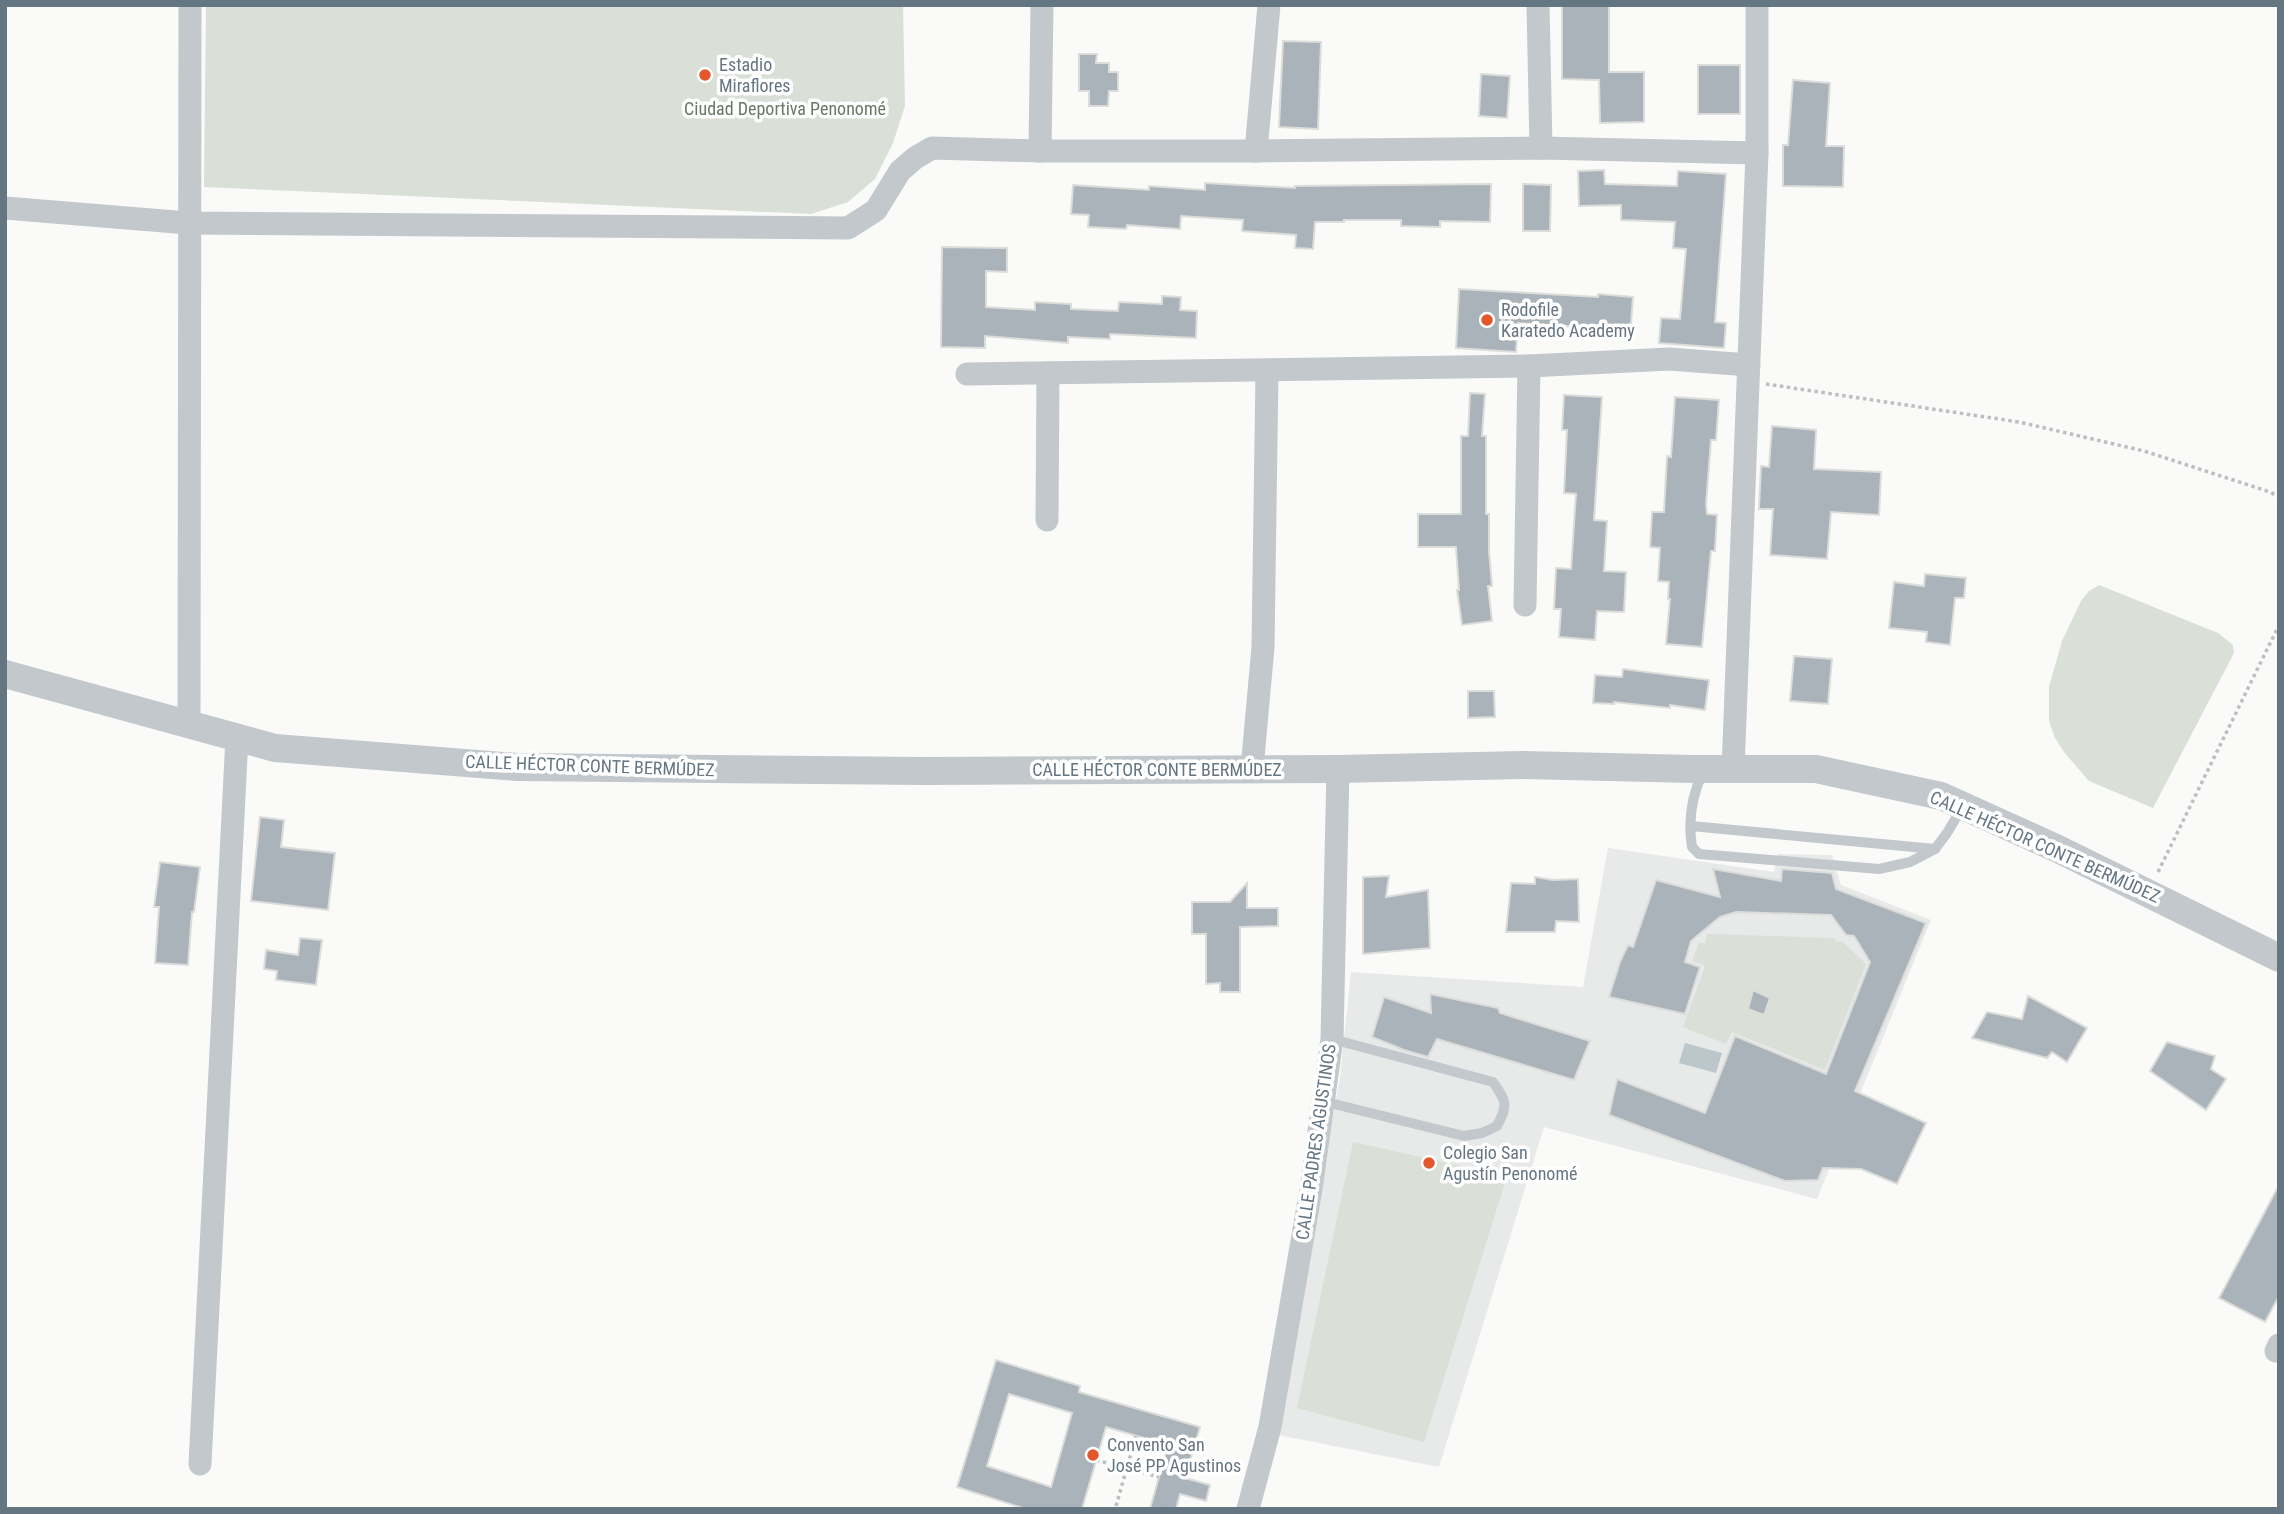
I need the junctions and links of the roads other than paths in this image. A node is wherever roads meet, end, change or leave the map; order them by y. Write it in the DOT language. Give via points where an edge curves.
graph roads {
  1 [pos="190,5"];
  2 [pos="1042,5"];
  3 [pos="1269,5"];
  4 [pos="1538,5"];
  5 [pos="1757,5"];
  6 [pos="1541,148"];
  7 [pos="1040,151"];
  8 [pos="1256,151"];
  9 [pos="1757,153"];
  10 [pos="5,208"];
  11 [pos="188,223"];
  12 [pos="1529,366"];
  13 [pos="1267,371"];
  14 [pos="1048,373"];
  15 [pos="1749,373"];
  16 [pos="967,374"];
  17 [pos="1047,520"];
  18 [pos="1525,605"];
  19 [pos="5,674"];
  20 [pos="189,724"];
  21 [pos="237,737"];
  22 [pos="1252,769"];
  23 [pos="1338,769"];
  24 [pos="1704,769"];
  25 [pos="1732,769"];
  26 [pos="1963,806"];
  27 [pos="1691,826"];
  28 [pos="1935,849"];
  29 [pos="2279,958"];
  30 [pos="1332,1038"];
  31 [pos="1322,1101"];
  32 [pos="200,1464"];
  33 [pos="1248,1509"];
  1 -- 11 [label="street"];
  2 -- 7 [label="street"];
  3 -- 8 [label="street"];
  4 -- 6 [label="street"];
  5 -- 9 [label="street"];
  6 -- 8 [label="street"];
  6 -- 9 [label="street"];
  7 -- 8 [label="street"];
  7 -- 11 [label="street" via="932,148 900,171 876,210 848,228"];
  9 -- 15 [label="street"];
  10 -- 11 [label="street"];
  11 -- 20 [label="street"];
  12 -- 13 [label="street"];
  12 -- 15 [label="street" via="1669,359"];
  12 -- 18 [label="street"];
  13 -- 14 [label="street"];
  13 -- 22 [label="street" via="1263,647"];
  14 -- 16 [label="street"];
  14 -- 17 [label="street"];
  15 -- 25 [label="street"];
  19 -- 20 [label="street, CALLE HÉCTOR CONTE BERMÚDEZ"];
  20 -- 21 [label="street, CALLE HÉCTOR CONTE BERMÚDEZ"];
  21 -- 22 [label="street, CALLE HÉCTOR CONTE BERMÚDEZ" via="275,748 517,766"];
  21 -- 32 [label="street"];
  22 -- 23 [label="street, CALLE HÉCTOR CONTE BERMÚDEZ"];
  23 -- 24 [label="street, CALLE HÉCTOR CONTE BERMÚDEZ" via="1522,765"];
  23 -- 30 [label="street, CALLE PADRES AGUSTINOS"];
  24 -- 25 [label="street, CALLE HÉCTOR CONTE BERMÚDEZ"];
  24 -- 27 [label="lane" via="1694,792"];
  25 -- 26 [label="street, CALLE HÉCTOR CONTE BERMÚDEZ" via="1816,769 1941,796"];
  26 -- 28 [label="lane"];
  26 -- 29 [label="street, CALLE HÉCTOR CONTE BERMÚDEZ"];
  27 -- 28 [label="lane"];
  27 -- 28 [label="lane" via="1692,847 1699,854 1759,860 1879,869 1910,862"];
  30 -- 31 [label="street, CALLE PADRES AGUSTINOS"];
  30 -- 31 [label="lane" via="1493,1082 1506,1108 1497,1126 1464,1136"];
  31 -- 33 [label="street, CALLE PADRES AGUSTINOS" via="1270,1427"];
}
